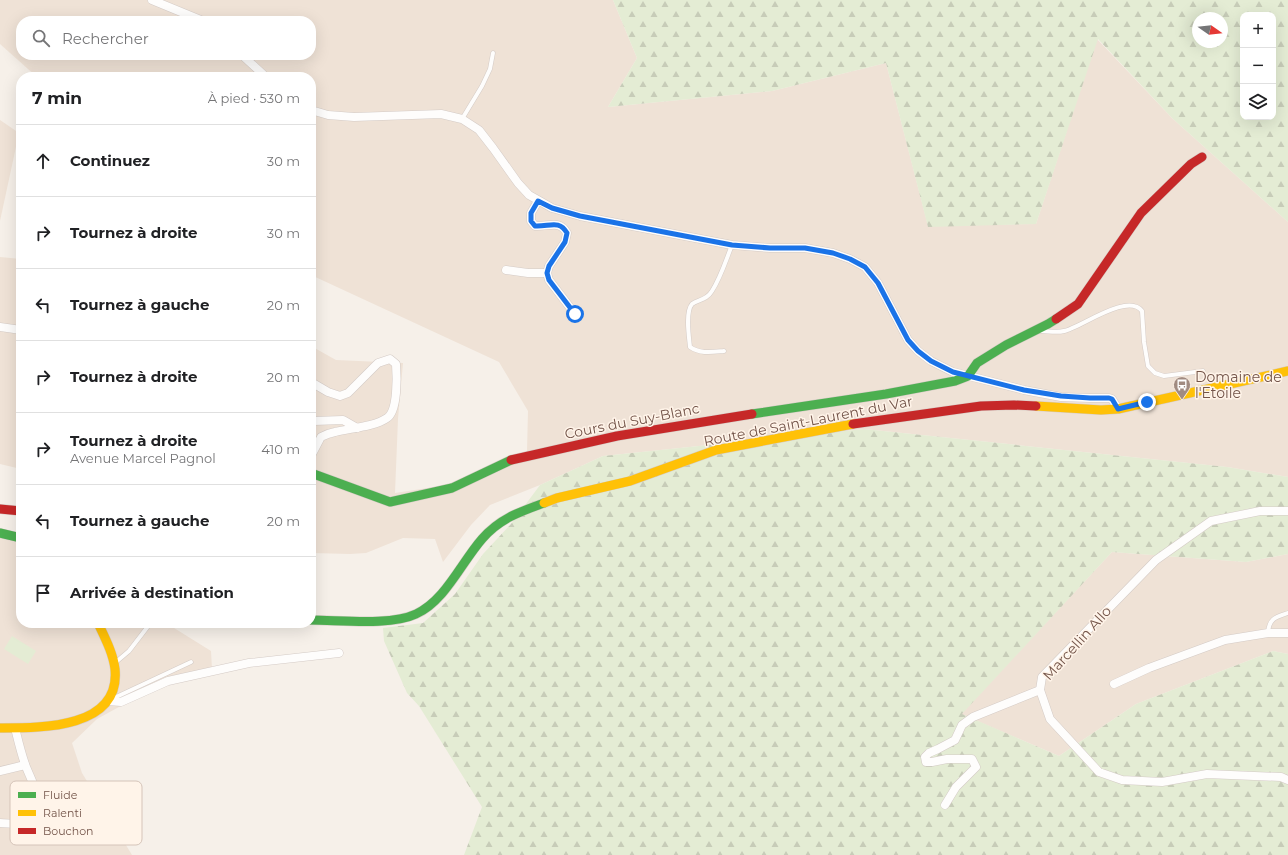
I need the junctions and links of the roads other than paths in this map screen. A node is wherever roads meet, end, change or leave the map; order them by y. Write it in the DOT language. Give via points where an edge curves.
graph roads {
  1 [pos="152,0"];
  2 [pos="191,16"];
  3 [pos="493,53"];
  4 [pos="247,60"];
  5 [pos="261,72"];
  6 [pos="316,111"];
  7 [pos="462,119"];
  8 [pos="1202,157"];
  9 [pos="538,201"];
  10 [pos="732,245"];
  11 [pos="506,270"];
  12 [pos="547,273"];
  13 [pos="575,314"];
  14 [pos="0,327"];
  15 [pos="16,329"];
  16 [pos="1033,332"];
  17 [pos="724,351"];
  18 [pos="1288,371"];
  19 [pos="1204,372"];
  20 [pos="968,376"];
  21 [pos="316,385"];
  22 [pos="1118,409"];
  23 [pos="316,421"];
  24 [pos="357,428"];
  25 [pos="316,446"];
  26 [pos="316,475"];
  27 [pos="0,509"];
  28 [pos="16,511"];
  29 [pos="1288,511"];
  30 [pos="0,533"];
  31 [pos="16,537"];
  32 [pos="1288,613"];
  33 [pos="316,620"];
  34 [pos="100,628"];
  35 [pos="147,628"];
  36 [pos="1268,633"];
  37 [pos="1288,633"];
  38 [pos="339,653"];
  39 [pos="191,662"];
  40 [pos="114,664"];
  41 [pos="1114,684"];
  42 [pos="1040,690"];
  43 [pos="105,704"];
  44 [pos="0,728"];
  45 [pos="15,728"];
  46 [pos="25,765"];
  47 [pos="0,771"];
  48 [pos="1288,780"];
  49 [pos="31,781"];
  50 [pos="945,805"];
  51 [pos="0,823"];
  52 [pos="10,823"];
  1 -- 2 [label="street"];
  3 -- 7 [label="lane" via="490,69"];
  4 -- 5 [label="street"];
  6 -- 7 [label="street" via="354,117 441,114"];
  7 -- 9 [label="street" via="479,130 518,183"];
  8 -- 16 [label="main road" via="1191,164 1140,212 1078,304"];
  9 -- 10 [label="street" via="580,216"];
  9 -- 12 [label="street" via="531,213 531,221 535,226 556,224 563,227 567,233 565,242"];
  10 -- 17 [label="lane" via="712,291 693,304 688,321 690,347 695,351"];
  10 -- 20 [label="street" via="805,248 833,253 865,267 878,283 908,340 918,351 953,372"];
  11 -- 12 [label="street"];
  12 -- 13 [label="street" via="549,280"];
  14 -- 15 [label="street"];
  16 -- 19 [label="lane" via="1064,331 1121,307 1137,307 1142,311 1148,366 1155,374 1164,376"];
  16 -- 20 [label="main road" via="977,363"];
  18 -- 22 [label="main road, Route de Saint-Laurent du Var"];
  20 -- 22 [label="street" via="1061,396 1109,398"];
  20 -- 26 [label="main road, Cours du Suy-Blanc" via="955,381 886,394 617,436 510,460 452,488 390,502"];
  21 -- 24 [label="street" via="340,396 348,393 378,363 390,359 396,364 396,394 388,418"];
  22 -- 33 [label="main road, Route de Saint-Laurent du Var" via="1084,410 1014,405 967,408 869,421 716,450 630,482 557,498 503,520 482,539 432,605 417,614 399,620 384,621"];
  23 -- 24 [label="street" via="343,420"];
  24 -- 25 [label="street" via="321,437"];
  27 -- 28 [label="main road"];
  29 -- 42 [label="street, Marcellin Allo" via="1260,511 1211,521 1156,560 1042,677"];
  30 -- 31 [label="main road"];
  32 -- 36 [label="lane" via="1274,618 1268,625"];
  34 -- 40 [label="main road"];
  35 -- 40 [label="lane" via="129,651"];
  36 -- 37 [label="street"];
  36 -- 41 [label="street" via="1225,640"];
  38 -- 43 [label="street" via="249,663 168,681 121,702"];
  39 -- 43 [label="lane"];
  40 -- 43 [label="main road" via="113,693"];
  42 -- 48 [label="street, Marcellin Allo" via="1050,719 1099,772 1122,780 1162,782 1207,774 1281,777"];
  42 -- 50 [label="street" via="973,717 962,725 955,740 925,757 926,762 972,759 976,767 956,788"];
  43 -- 45 [label="main road" via="98,712 68,724"];
  44 -- 45 [label="main road"];
  45 -- 46 [label="street"];
  46 -- 47 [label="street"];
  46 -- 49 [label="street"];
  51 -- 52 [label="street"];
}
